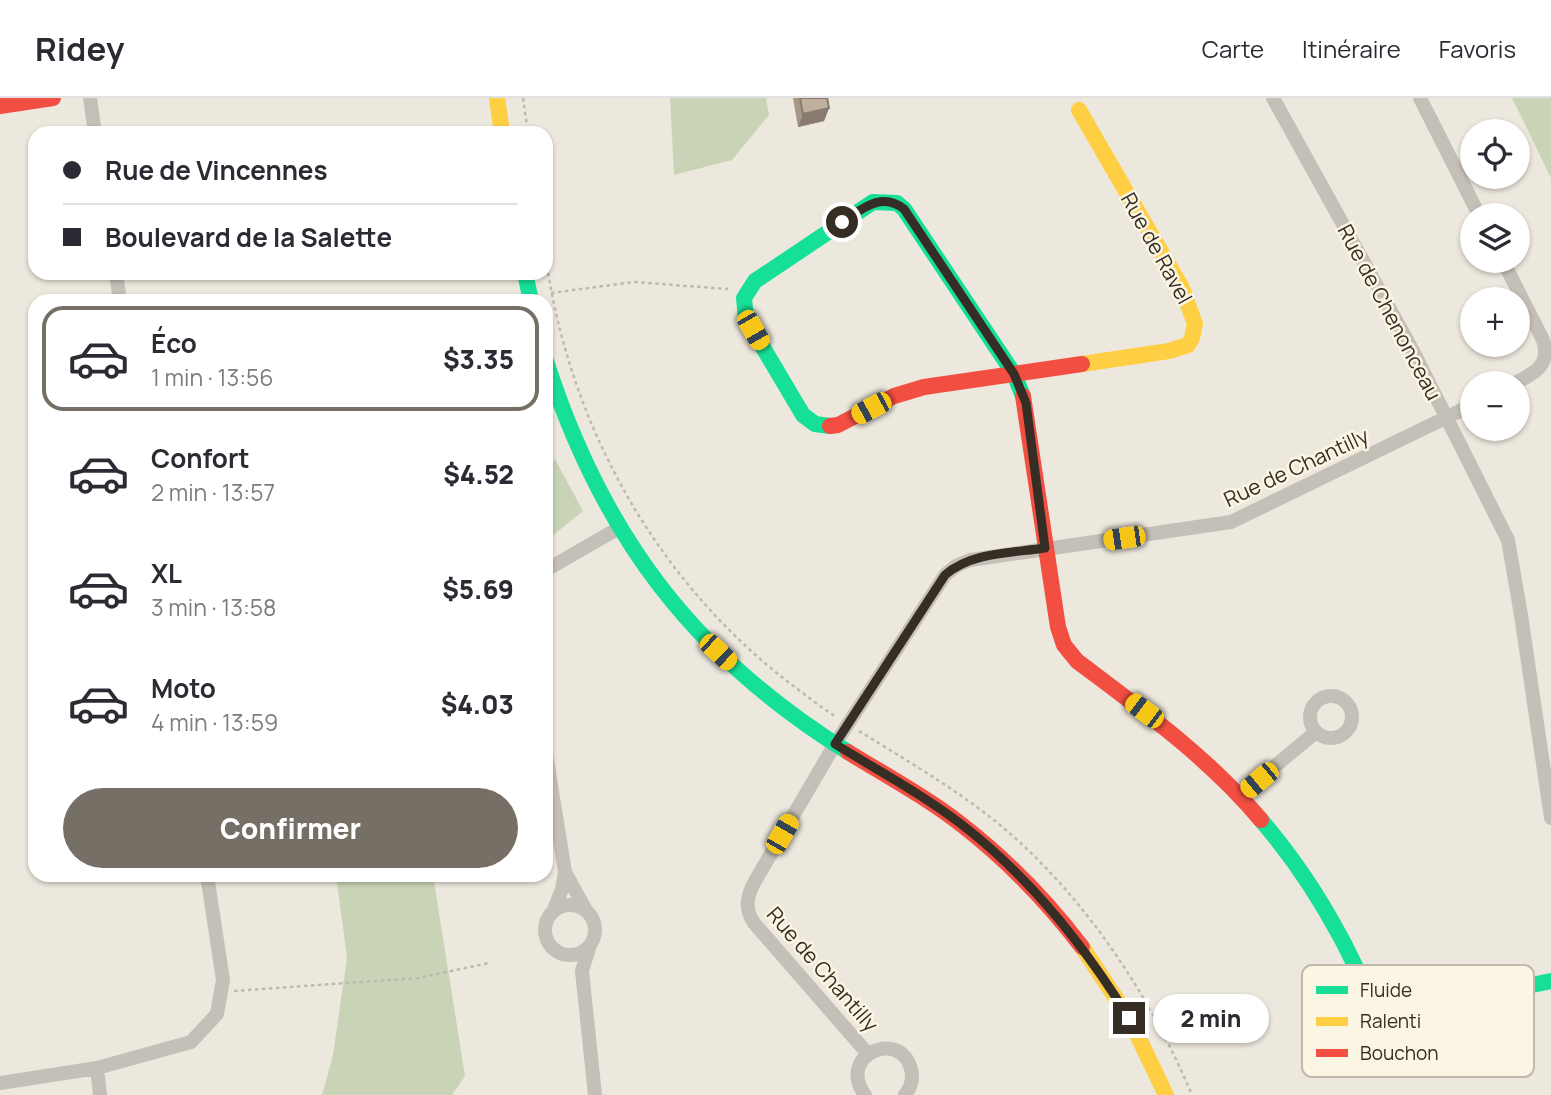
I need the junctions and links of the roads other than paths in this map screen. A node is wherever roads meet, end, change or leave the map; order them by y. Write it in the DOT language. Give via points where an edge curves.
graph roads {
  1 [pos="53,98"];
  2 [pos="90,98"];
  3 [pos="1273,98"];
  4 [pos="1420,98"];
  5 [pos="497,101"];
  6 [pos="0,106"];
  7 [pos="1079,110"];
  8 [pos="94,126"];
  9 [pos="501,126"];
  10 [pos="1473,203"];
  11 [pos="1509,273"];
  12 [pos="1014,374"];
  13 [pos="1530,374"];
  14 [pos="553,384"];
  15 [pos="1460,411"];
  16 [pos="1447,418"];
  17 [pos="619,528"];
  18 [pos="1045,548"];
  19 [pos="553,566"];
  20 [pos="1316,732"];
  21 [pos="835,744"];
  22 [pos="1240,795"];
  23 [pos="553,797"];
  24 [pos="1551,818"];
  25 [pos="565,872"];
  26 [pos="208,882"];
  27 [pos="553,912"];
  28 [pos="587,912"];
  29 [pos="590,944"];
  30 [pos="561,953"];
  31 [pos="1355,965"];
  32 [pos="583,991"];
  33 [pos="868,1054"];
  34 [pos="97,1068"];
  35 [pos="0,1083"];
  36 [pos="100,1095"];
  37 [pos="595,1095"];
  38 [pos="865,1095"];
  39 [pos="905,1095"];
  40 [pos="1166,1095"];
  1 -- 6 [label="street"];
  2 -- 8 [label="street"];
  3 -- 16 [label="street, Rue de Chenonceau"];
  4 -- 10 [label="street"];
  5 -- 9 [label="street"];
  7 -- 12 [label="street, Rue de Ravel" via="1182,288 1195,332 1180,349"];
  11 -- 13 [label="street" via="1546,351 1542,364"];
  12 -- 12 [label="street" via="897,203 880,201 864,207 755,281 744,295 747,319 803,415 817,425 838,425 910,390"];
  12 -- 18 [label="street" via="1026,403"];
  14 -- 17 [label="street" via="580,453"];
  15 -- 16 [label="street, Rue de Chantilly"];
  16 -- 18 [label="street, Rue de Chantilly" via="1238,520"];
  16 -- 24 [label="street, Rue de Chenonceau" via="1510,547"];
  17 -- 19 [label="street"];
  17 -- 21 [label="street" via="673,604 706,641 770,697"];
  18 -- 21 [label="street, Rue de Chantilly" via="970,560 945,575"];
  18 -- 22 [label="street" via="1058,627 1068,652 1183,741"];
  20 -- 22 [label="street"];
  21 -- 33 [label="street, Rue de Chantilly" via="755,881 747,905 754,923"];
  21 -- 40 [label="street" via="961,824 1030,887 1076,940 1112,992"];
  22 -- 31 [label="street" via="1310,886"];
  23 -- 25 [label="street"];
  25 -- 27 [label="street"];
  25 -- 28 [label="street"];
  26 -- 34 [label="street" via="223,981 217,1014 191,1042"];
  27 -- 28 [label="street" via="571,905"];
  27 -- 30 [label="street" via="546,924 546,938"];
  28 -- 29 [label="street" via="595,928"];
  29 -- 30 [label="street" via="575,955"];
  29 -- 32 [label="street" via="582,971"];
  30 -- 32 [label="street"];
  32 -- 37 [label="street"];
  33 -- 38 [label="street, Rue de Chantilly" via="857,1077"];
  33 -- 39 [label="street, Rue de Chantilly" via="892,1049 906,1058 912,1082"];
  34 -- 35 [label="street"];
  34 -- 36 [label="street"];
}
